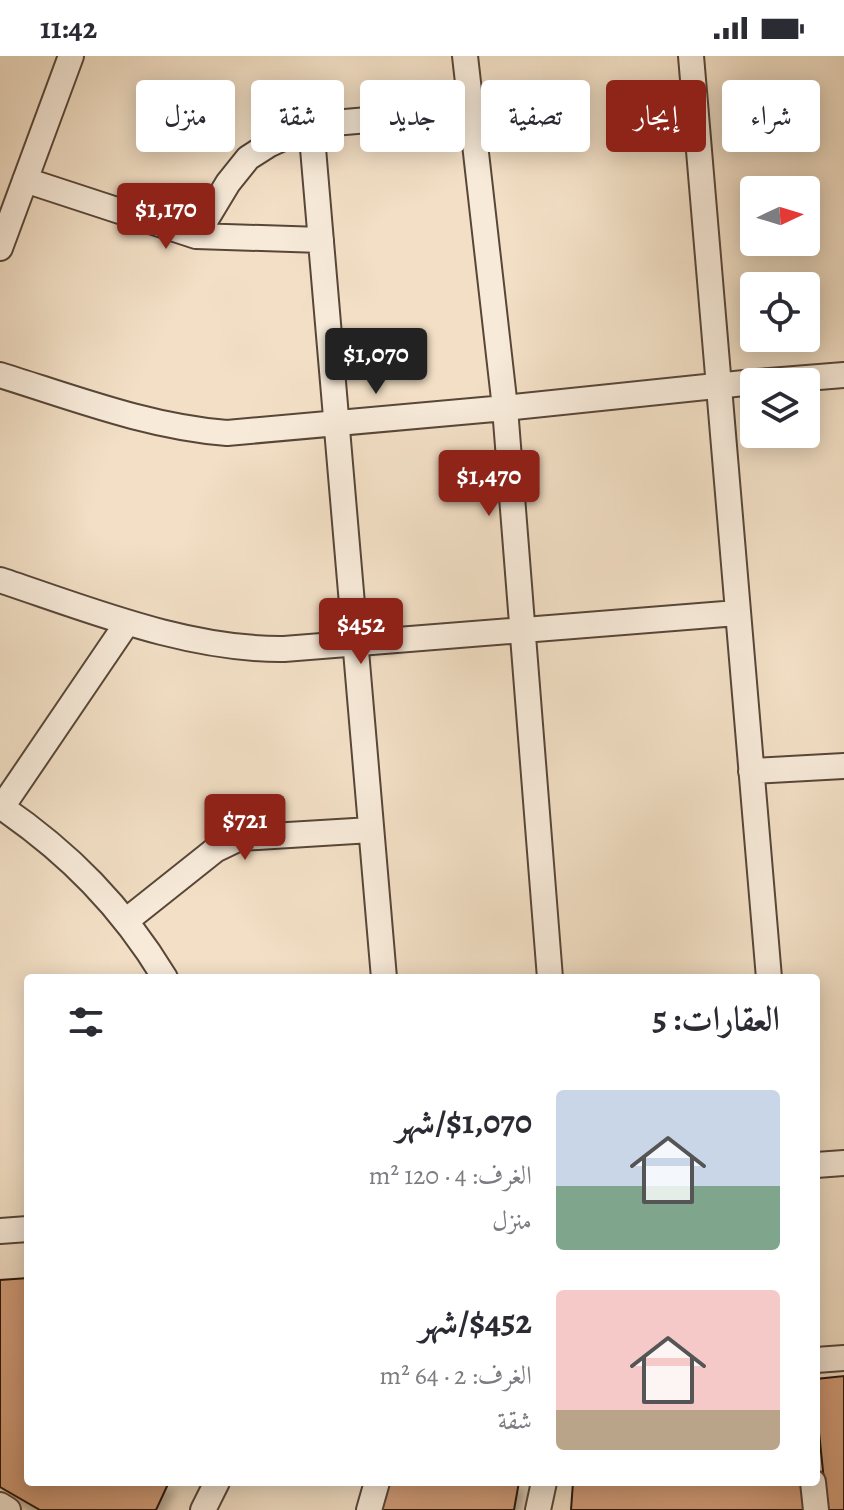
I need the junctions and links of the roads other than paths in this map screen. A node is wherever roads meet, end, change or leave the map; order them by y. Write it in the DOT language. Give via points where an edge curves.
graph roads {
  1 [pos="71,56"];
  2 [pos="465,56"];
  3 [pos="691,56"];
  4 [pos="470,111"];
  5 [pos="344,122"];
  6 [pos="257,152"];
  7 [pos="313,152"];
  8 [pos="25,180"];
  9 [pos="196,236"];
  10 [pos="321,240"];
  11 [pos="0,248"];
  12 [pos="0,375"];
  13 [pos="844,375"];
  14 [pos="820,377"];
  15 [pos="740,383"];
  16 [pos="717,385"];
  17 [pos="505,408"];
  18 [pos="337,424"];
  19 [pos="0,580"];
  20 [pos="737,613"];
  21 [pos="127,623"];
  22 [pos="521,630"];
  23 [pos="355,642"];
  24 [pos="844,766"];
  25 [pos="751,771"];
  26 [pos="1,807"];
  27 [pos="371,830"];
  28 [pos="127,920"];
  29 [pos="162,974"];
  30 [pos="384,974"];
  31 [pos="550,974"];
  32 [pos="769,974"];
  33 [pos="844,1163"];
  34 [pos="820,1165"];
  35 [pos="24,1229"];
  36 [pos="0,1231"];
  37 [pos="844,1358"];
  38 [pos="820,1360"];
  39 [pos="215,1486"];
  40 [pos="376,1486"];
  41 [pos="543,1486"];
  42 [pos="813,1486"];
  43 [pos="0,1505"];
  44 [pos="8,1510"];
  45 [pos="203,1510"];
  46 [pos="369,1510"];
  47 [pos="538,1510"];
  48 [pos="816,1510"];
  1 -- 8 [label="street"];
  2 -- 4 [label="street"];
  3 -- 16 [label="street"];
  4 -- 5 [label="street"];
  4 -- 17 [label="street"];
  6 -- 9 [label="street" via="228,183"];
  7 -- 10 [label="street"];
  8 -- 9 [label="street"];
  8 -- 11 [label="street"];
  9 -- 10 [label="street"];
  10 -- 18 [label="street"];
  12 -- 18 [label="street" via="197,431"];
  13 -- 14 [label="street"];
  15 -- 16 [label="street"];
  16 -- 17 [label="street"];
  16 -- 20 [label="street"];
  17 -- 18 [label="street"];
  17 -- 22 [label="street"];
  18 -- 23 [label="street"];
  19 -- 21 [label="street"];
  20 -- 22 [label="street"];
  20 -- 25 [label="street"];
  21 -- 23 [label="street" via="249,649"];
  21 -- 26 [label="street"];
  22 -- 23 [label="street"];
  22 -- 31 [label="street"];
  23 -- 27 [label="street"];
  24 -- 25 [label="street"];
  25 -- 32 [label="street"];
  26 -- 28 [label="street" via="69,859"];
  27 -- 28 [label="street" via="240,838 215,850"];
  27 -- 30 [label="street"];
  28 -- 29 [label="street"];
  33 -- 34 [label="street"];
  35 -- 36 [label="street"];
  37 -- 38 [label="street"];
  39 -- 45 [label="street"];
  40 -- 46 [label="street"];
  41 -- 47 [label="street"];
  42 -- 48 [label="street"];
  43 -- 44 [label="street"];
}
